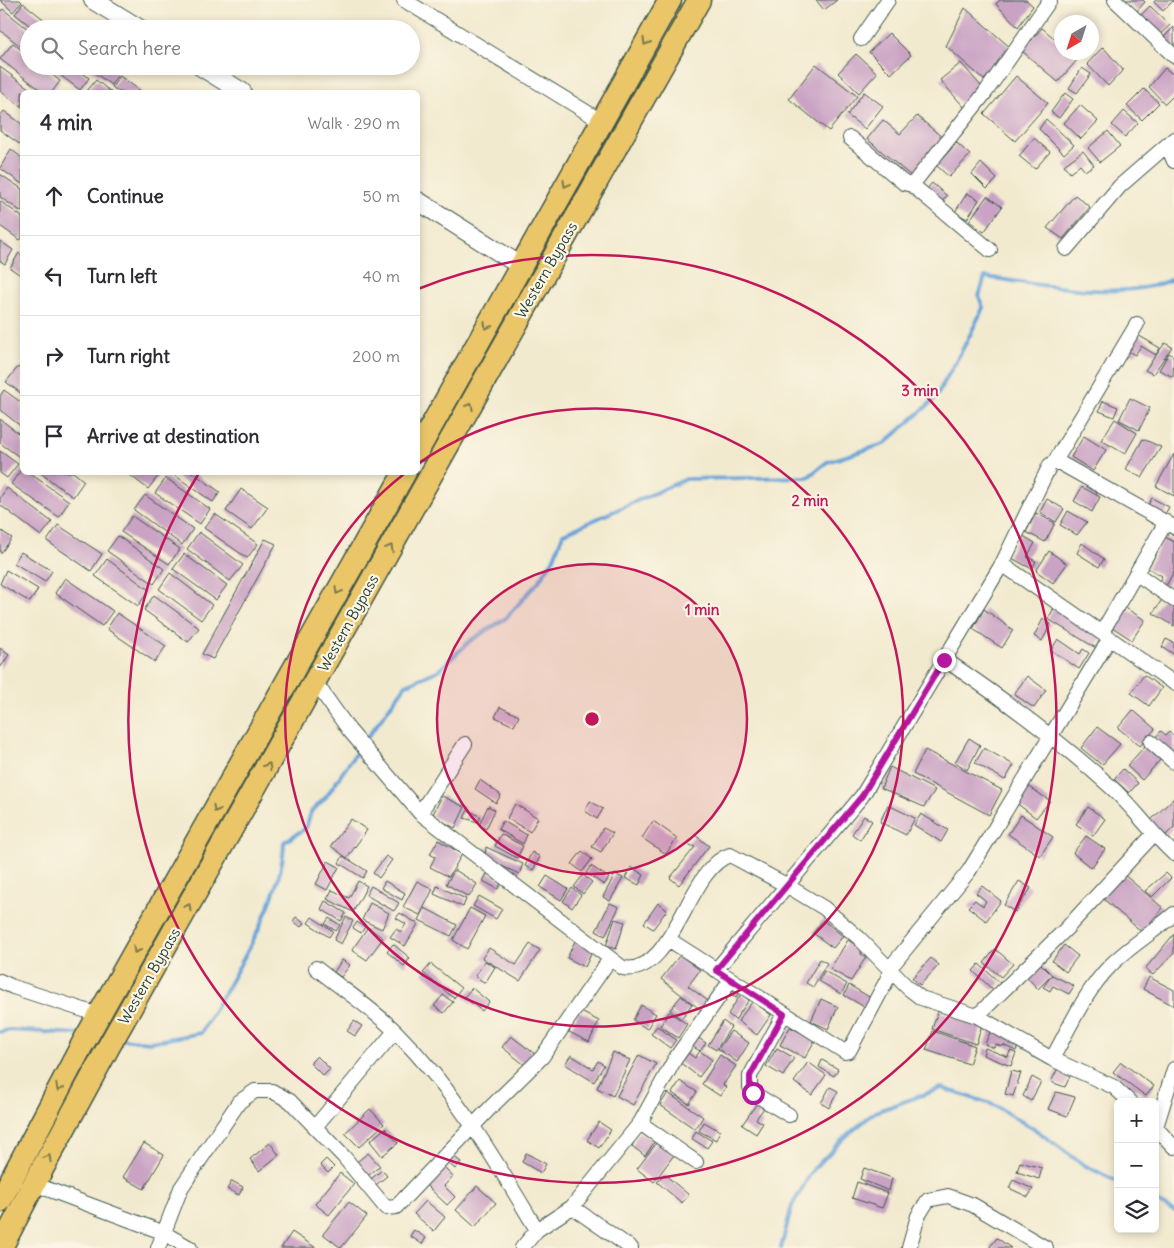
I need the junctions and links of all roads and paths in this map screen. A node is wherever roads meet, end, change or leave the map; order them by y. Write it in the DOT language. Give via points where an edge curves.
graph roads {
  1 [pos="93,0"];
  2 [pos="404,0"];
  3 [pos="699,0"];
  4 [pos="888,0"];
  5 [pos="1050,0"];
  6 [pos="1115,0"];
  7 [pos="666,1"];
  8 [pos="125,20"];
  9 [pos="861,39"];
  10 [pos="1174,56"];
  11 [pos="215,75"];
  12 [pos="239,90"];
  13 [pos="601,121"];
  14 [pos="850,138"];
  15 [pos="1170,142"];
  16 [pos="1174,161"];
  17 [pos="912,185"];
  18 [pos="420,202"];
  19 [pos="1066,248"];
  20 [pos="990,250"];
  21 [pos="521,266"];
  22 [pos="1137,324"];
  23 [pos="420,446"];
  24 [pos="1054,463"];
  25 [pos="403,475"];
  26 [pos="1171,524"];
  27 [pos="1002,564"];
  28 [pos="1137,574"];
  29 [pos="1174,600"];
  30 [pos="1106,635"];
  31 [pos="944,660"];
  32 [pos="315,682"];
  33 [pos="1174,683"];
  34 [pos="1051,736"];
  35 [pos="1151,742"];
  36 [pos="465,744"];
  37 [pos="1174,762"];
  38 [pos="420,813"];
  39 [pos="1153,835"];
  40 [pos="1174,854"];
  41 [pos="786,885"];
  42 [pos="1174,914"];
  43 [pos="668,939"];
  44 [pos="610,959"];
  45 [pos="316,968"];
  46 [pos="890,968"];
  47 [pos="716,970"];
  48 [pos="731,980"];
  49 [pos="0,981"];
  50 [pos="784,1014"];
  51 [pos="977,1016"];
  52 [pos="96,1020"];
  53 [pos="395,1030"];
  54 [pos="1052,1059"];
  55 [pos="1174,1069"];
  56 [pos="1126,1098"];
  57 [pos="789,1115"];
  58 [pos="1159,1117"];
  59 [pos="640,1123"];
  60 [pos="474,1126"];
  61 [pos="315,1127"];
  62 [pos="1159,1130"];
  63 [pos="1174,1147"];
  64 [pos="696,1162"];
  65 [pos="34,1184"];
  66 [pos="0,1201"];
  67 [pos="572,1207"];
  68 [pos="537,1230"];
  69 [pos="162,1232"];
  70 [pos="1,1248"];
  71 [pos="158,1248"];
  72 [pos="190,1248"];
  73 [pos="522,1248"];
  74 [pos="631,1248"];
  75 [pos="909,1248"];
  76 [pos="1046,1248"];
  1 -- 8 [label="street"];
  2 -- 13 [label="street"];
  32 -- 3 [label="main road, Western Bypass, one-way"];
  4 -- 9 [label="street"];
  5 -- 17 [label="street" via="985,93"];
  6 -- 10 [label="street"];
  7 -- 13 [label="main road, Western Bypass, one-way"];
  11 -- 12 [label="street"];
  13 -- 21 [label="main road, Western Bypass, one-way"];
  14 -- 17 [label="street" via="904,183"];
  15 -- 16 [label="street"];
  15 -- 19 [label="street" via="1120,186"];
  17 -- 20 [label="street"];
  18 -- 21 [label="street"];
  21 -- 23 [label="main road, Western Bypass, one-way"];
  22 -- 24 [label="street"];
  24 -- 26 [label="street" via="1060,463"];
  24 -- 27 [label="street" via="1050,465"];
  25 -- 52 [label="main road, Western Bypass, one-way"];
  26 -- 28 [label="street"];
  27 -- 30 [label="street"];
  27 -- 31 [label="street"];
  28 -- 29 [label="street"];
  28 -- 30 [label="street"];
  30 -- 33 [label="street"];
  30 -- 34 [label="street"];
  31 -- 34 [label="street"];
  31 -- 41 [label="street" via="862,796"];
  32 -- 38 [label="street" via="349,730"];
  65 -- 32 [label="main road, Western Bypass, one-way"];
  34 -- 39 [label="street" via="1113,789"];
  34 -- 46 [label="street" via="969,871"];
  35 -- 37 [label="street"];
  36 -- 38 [label="street"];
  38 -- 44 [label="street"];
  39 -- 40 [label="street"];
  39 -- 51 [label="street" via="1066,929"];
  41 -- 43 [label="street" via="742,860 730,856 722,858 713,864"];
  41 -- 46 [label="street" via="824,908"];
  41 -- 47 [label="street"];
  42 -- 54 [label="street" via="1101,976"];
  43 -- 44 [label="street" via="644,966 633,970 623,968"];
  43 -- 47 [label="street"];
  44 -- 60 [label="street" via="542,1057"];
  45 -- 53 [label="street"];
  46 -- 50 [label="street" via="888,978 849,1051 845,1052"];
  46 -- 51 [label="street" via="921,998"];
  47 -- 48 [label="street"];
  48 -- 50 [label="street"];
  48 -- 59 [label="street" via="675,1059"];
  49 -- 52 [label="street"];
  50 -- 57 [label="street" via="750,1076 750,1087 753,1093"];
  51 -- 54 [label="street"];
  52 -- 66 [label="main road, Western Bypass, one-way"];
  53 -- 60 [label="street" via="436,1075"];
  53 -- 61 [label="street"];
  54 -- 56 [label="street" via="1114,1087"];
  55 -- 58 [label="street"];
  59 -- 64 [label="street"];
  59 -- 67 [label="street"];
  60 -- 61 [label="street" via="391,1209 386,1208"];
  60 -- 68 [label="street"];
  61 -- 69 [label="street" via="290,1101 272,1091 255,1091 239,1102 201,1157 181,1188"];
  62 -- 63 [label="street"];
  65 -- 69 [label="street"];
  65 -- 70 [label="main road, Western Bypass"];
  67 -- 68 [label="street"];
  67 -- 74 [label="street"];
  68 -- 73 [label="street"];
  69 -- 71 [label="street"];
  69 -- 72 [label="street"];
  75 -- 76 [label="street" via="918,1216 928,1200 948,1196 973,1205"];
}
